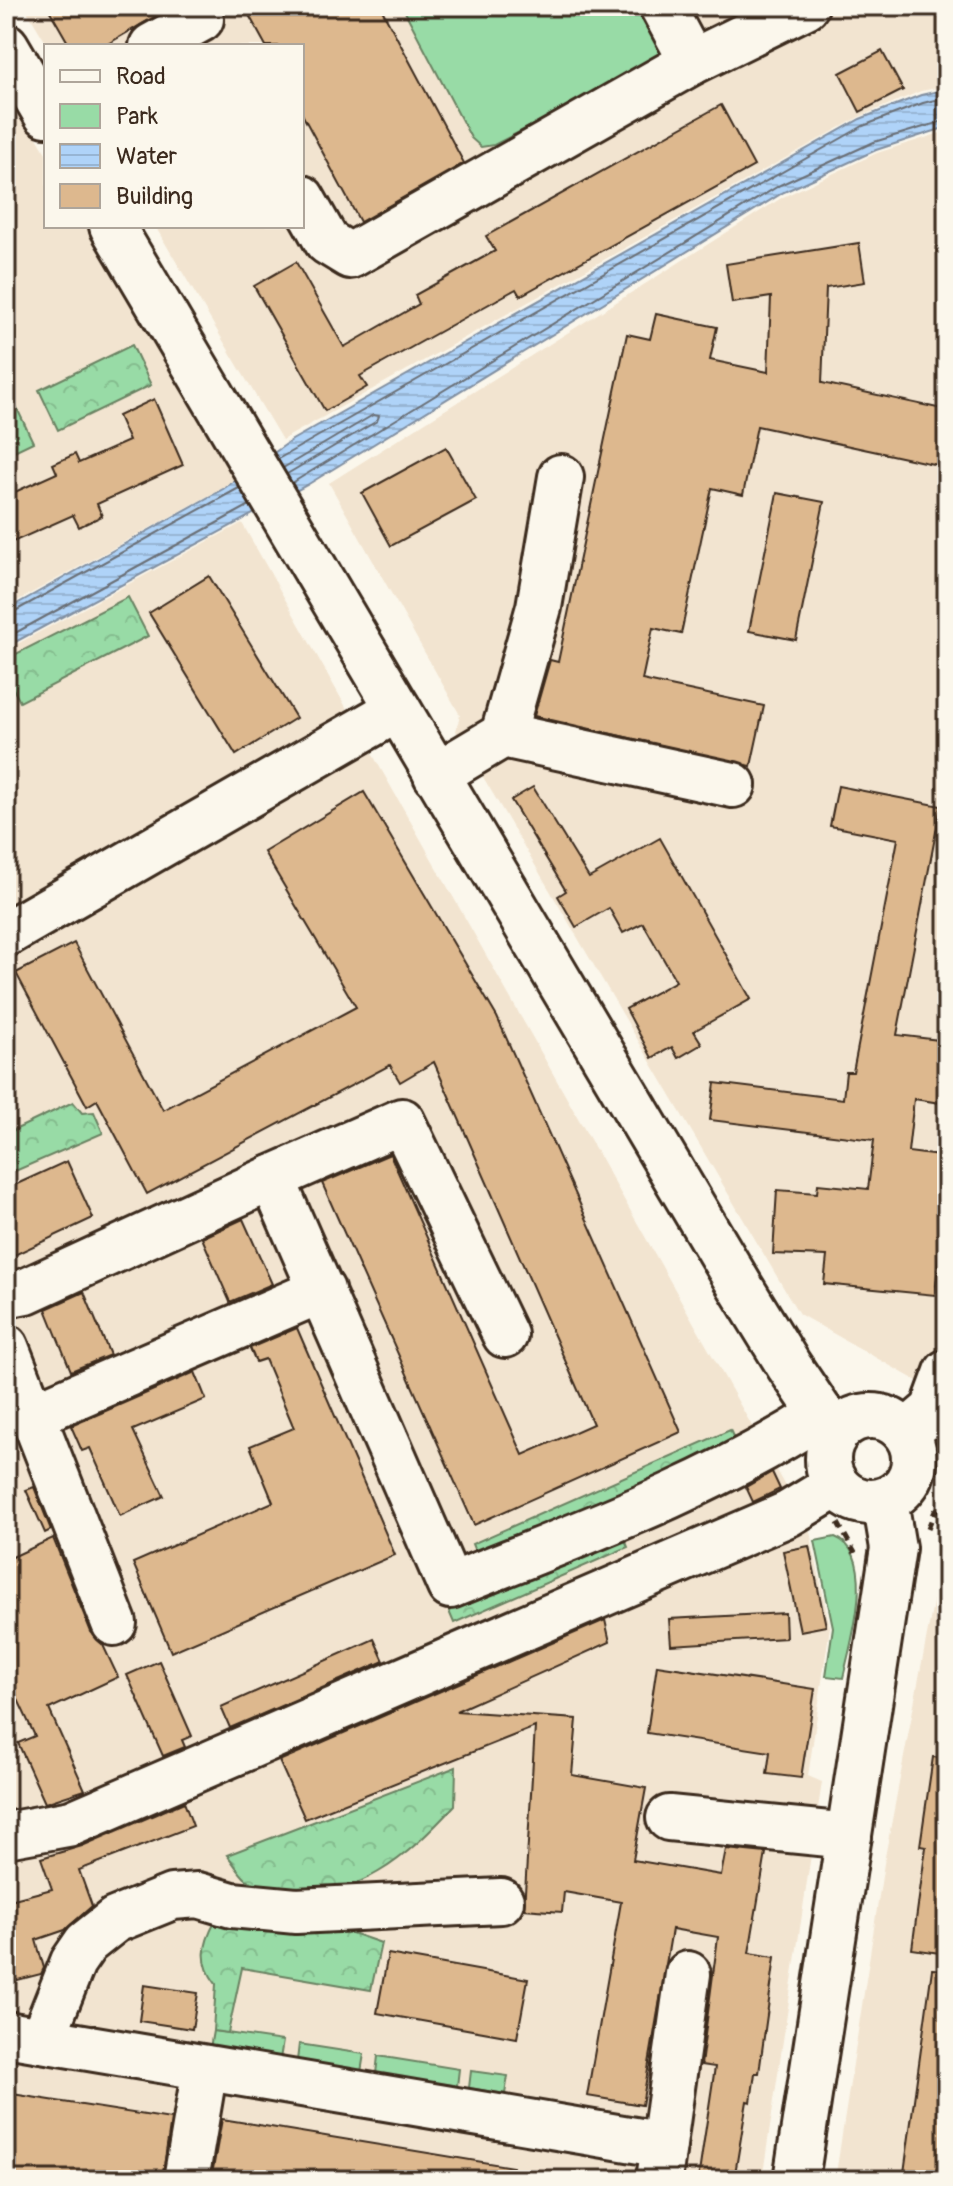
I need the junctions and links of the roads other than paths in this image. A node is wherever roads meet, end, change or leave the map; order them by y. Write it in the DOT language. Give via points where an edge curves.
graph roads {
  1 [pos="662,6"];
  2 [pos="806,6"];
  3 [pos="204,24"];
  4 [pos="157,44"];
  5 [pos="692,62"];
  6 [pos="304,202"];
  7 [pos="113,228"];
  8 [pos="561,477"];
  9 [pos="398,709"];
  10 [pos="503,735"];
  11 [pos="436,775"];
  12 [pos="733,785"];
  13 [pos="6,934"];
  14 [pos="272,1178"];
  15 [pos="322,1290"];
  16 [pos="6,1295"];
  17 [pos="505,1335"];
  18 [pos="6,1347"];
  19 [pos="947,1372"];
  20 [pos="33,1415"];
  21 [pos="828,1424"];
  22 [pos="913,1470"];
  23 [pos="828,1490"];
  24 [pos="114,1623"];
  25 [pos="669,1818"];
  26 [pos="6,1835"];
  27 [pos="849,1836"];
  28 [pos="501,1901"];
  29 [pos="688,1974"];
  30 [pos="24,2037"];
  31 [pos="205,2068"];
  32 [pos="661,2162"];
  33 [pos="186,2180"];
  34 [pos="796,2180"];
  1 -- 5 [label="street"];
  2 -- 5 [label="street"];
  3 -- 4 [label="street"];
  5 -- 6 [label="street" via="350,256 327,242"];
  7 -- 9 [label="street"];
  8 -- 10 [label="street" via="539,607"];
  9 -- 11 [label="street"];
  9 -- 13 [label="street"];
  10 -- 11 [label="street"];
  10 -- 12 [label="street"];
  11 -- 21 [label="street" via="780,1353"];
  14 -- 15 [label="street"];
  14 -- 16 [label="street" via="26,1291"];
  14 -- 17 [label="street" via="402,1121"];
  15 -- 20 [label="street"];
  15 -- 21 [label="street" via="450,1586 696,1487"];
  18 -- 20 [label="street"];
  19 -- 22 [label="street"];
  20 -- 24 [label="street"];
  21 -- 22 [label="street" via="871,1415 896,1423"];
  21 -- 23 [label="street"];
  22 -- 23 [label="street" via="858,1501"];
  22 -- 27 [label="street" via="893,1548"];
  23 -- 26 [label="street" via="788,1514 72,1823"];
  25 -- 27 [label="street"];
  27 -- 34 [label="street"];
  28 -- 30 [label="street" via="296,1911 232,1905 198,1895 172,1897 115,1920 86,1943"];
  29 -- 32 [label="street"];
  30 -- 31 [label="street"];
  31 -- 32 [label="street"];
  31 -- 33 [label="street"];
}
